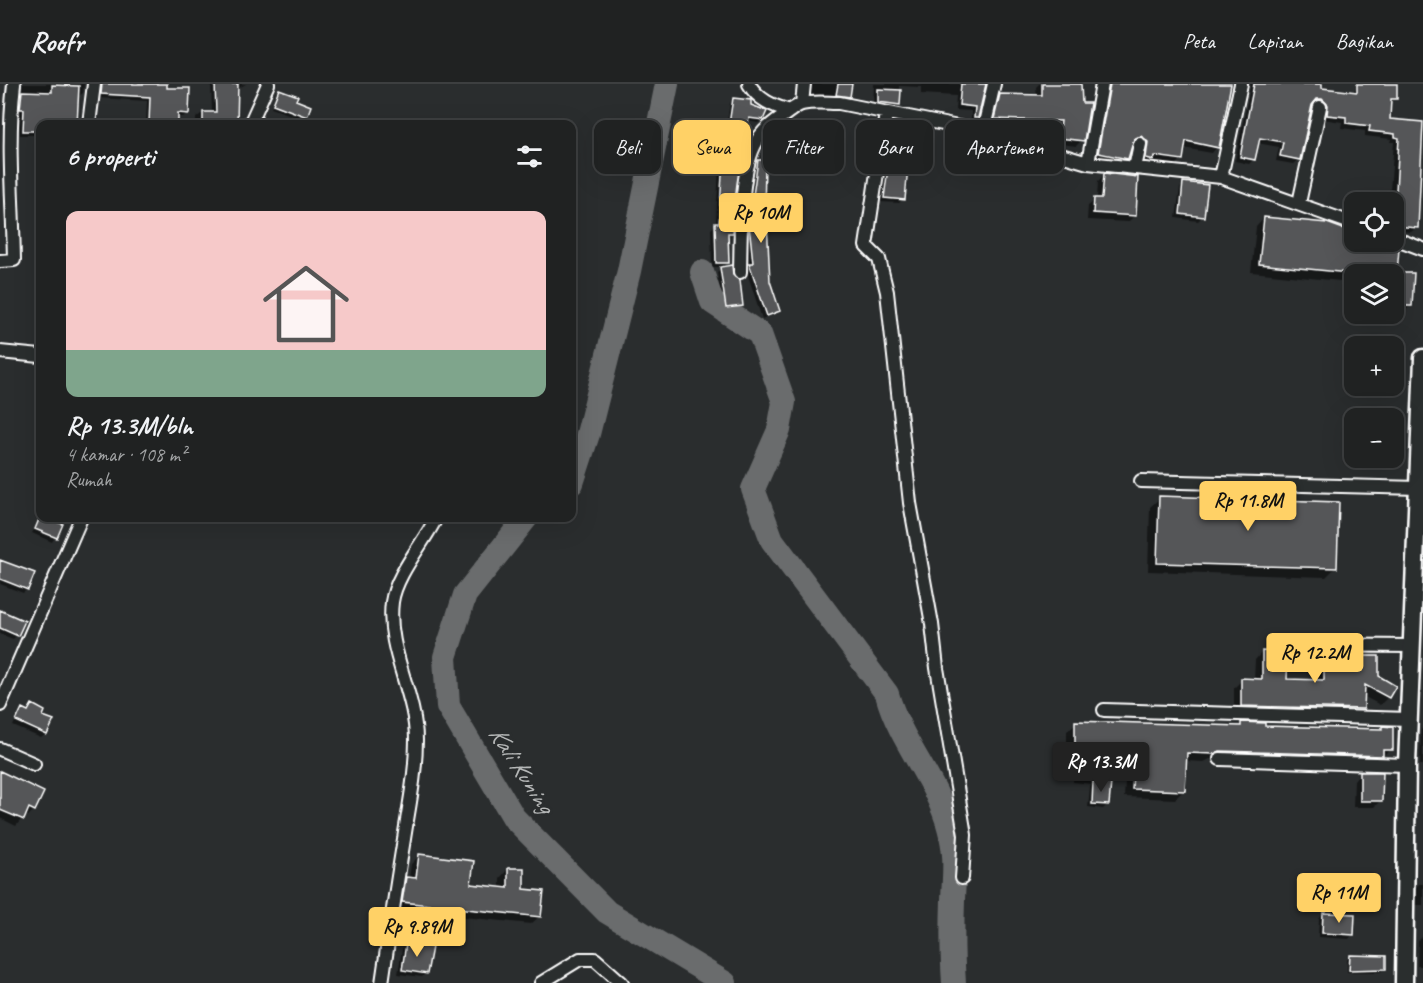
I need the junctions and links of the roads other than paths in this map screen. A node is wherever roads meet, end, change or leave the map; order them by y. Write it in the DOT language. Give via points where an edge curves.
graph roads {
  1 [pos="14,84"];
  2 [pos="94,84"];
  3 [pos="268,84"];
  4 [pos="749,84"];
  5 [pos="804,84"];
  6 [pos="994,84"];
  7 [pos="1102,84"];
  8 [pos="1241,84"];
  9 [pos="802,104"];
  10 [pos="1320,107"];
  11 [pos="790,111"];
  12 [pos="886,113"];
  13 [pos="90,120"];
  14 [pos="252,120"];
  15 [pos="986,120"];
  16 [pos="945,125"];
  17 [pos="1140,144"];
  18 [pos="1064,156"];
  19 [pos="1088,163"];
  20 [pos="1135,168"];
  21 [pos="1221,177"];
  22 [pos="1299,203"];
  23 [pos="1344,220"];
  24 [pos="1404,242"];
  25 [pos="1423,249"];
  26 [pos="0,261"];
  27 [pos="740,273"];
  28 [pos="0,352"];
  29 [pos="36,356"];
  30 [pos="1423,357"];
  31 [pos="1141,481"];
  32 [pos="1419,488"];
  33 [pos="1420,521"];
  34 [pos="79,522"];
  35 [pos="434,522"];
  36 [pos="1287,645"];
  37 [pos="1413,646"];
  38 [pos="0,705"];
  39 [pos="1104,710"];
  40 [pos="1410,719"];
  41 [pos="0,749"];
  42 [pos="1220,759"];
  43 [pos="34,764"];
  44 [pos="1407,765"];
  45 [pos="962,878"];
  46 [pos="382,983"];
  47 [pos="541,983"];
  48 [pos="622,983"];
  49 [pos="1404,983"];
  1 -- 26 [label="street" via="9,129 14,260"];
  2 -- 13 [label="street"];
  3 -- 14 [label="street"];
  4 -- 11 [label="street" via="755,95"];
  5 -- 9 [label="street"];
  6 -- 15 [label="street"];
  7 -- 19 [label="street"];
  8 -- 21 [label="street"];
  9 -- 11 [label="street"];
  9 -- 12 [label="street" via="839,103"];
  10 -- 22 [label="street"];
  11 -- 27 [label="street" via="768,126 749,161"];
  12 -- 16 [label="street"];
  12 -- 45 [label="street" via="866,246 879,259 887,292 910,503 964,836"];
  17 -- 20 [label="street"];
  18 -- 19 [label="street"];
  19 -- 20 [label="street"];
  20 -- 21 [label="street"];
  21 -- 22 [label="street"];
  22 -- 23 [label="street"];
  24 -- 25 [label="street"];
  28 -- 29 [label="street"];
  30 -- 32 [label="main road"];
  31 -- 32 [label="street"];
  32 -- 33 [label="main road"];
  33 -- 37 [label="main road"];
  34 -- 38 [label="street"];
  35 -- 46 [label="street" via="392,601 394,638 414,711 416,740 414,782"];
  36 -- 37 [label="street"];
  37 -- 40 [label="main road"];
  39 -- 40 [label="street"];
  40 -- 44 [label="main road"];
  41 -- 43 [label="street"];
  42 -- 44 [label="street"];
  44 -- 49 [label="main road"];
  47 -- 48 [label="street" via="580,960 595,959"];
}
